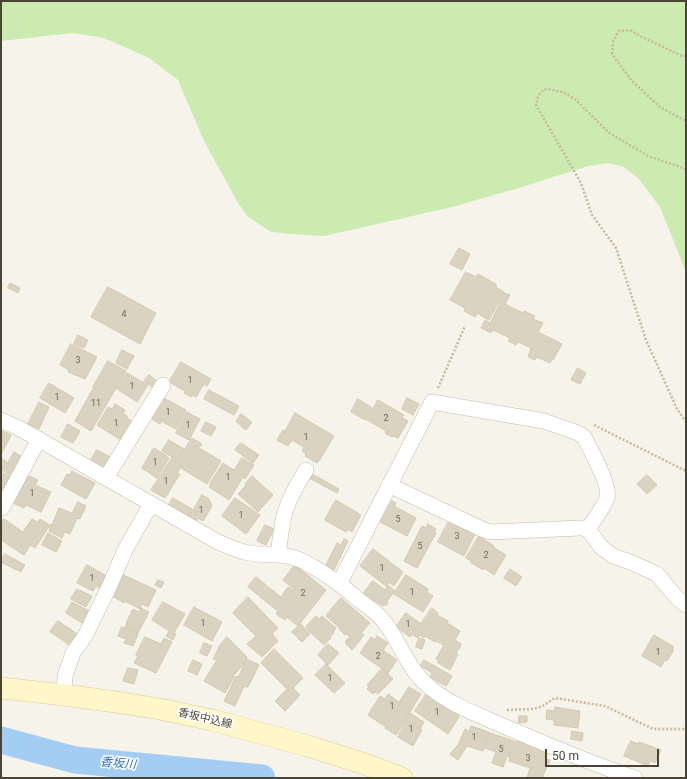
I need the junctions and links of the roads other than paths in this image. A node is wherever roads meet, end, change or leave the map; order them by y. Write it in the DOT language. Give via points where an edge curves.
graph roads {
  1 [pos="163,385"];
  2 [pos="1,420"];
  3 [pos="39,439"];
  4 [pos="306,470"];
  5 [pos="106,478"];
  6 [pos="389,485"];
  7 [pos="151,504"];
  8 [pos="2,508"];
  9 [pos="587,530"];
  10 [pos="278,554"];
  11 [pos="339,584"];
  12 [pos="686,605"];
  13 [pos="1,688"];
  14 [pos="64,695"];
  15 [pos="402,778"];
  16 [pos="635,778"];
  1 -- 5 [label="street"];
  2 -- 3 [label="street"];
  3 -- 5 [label="street"];
  3 -- 8 [label="street"];
  4 -- 10 [label="street" via="287,506"];
  5 -- 7 [label="street"];
  6 -- 9 [label="street" via="491,532 580,528"];
  6 -- 9 [label="street" via="432,402 544,421 578,432 584,437 606,483 608,496"];
  6 -- 11 [label="street"];
  7 -- 10 [label="street" via="239,551"];
  7 -- 14 [label="street" via="125,550 85,636 73,653 65,676"];
  9 -- 12 [label="street" via="600,547 613,556 656,574"];
  10 -- 11 [label="street" via="300,559"];
  11 -- 16 [label="street" via="382,618 409,664 437,693 463,708 516,731"];
  13 -- 14 [label="main road, 香坂中込線"];
  14 -- 15 [label="main road, 香坂中込線" via="160,709 212,720 308,746"];
}
